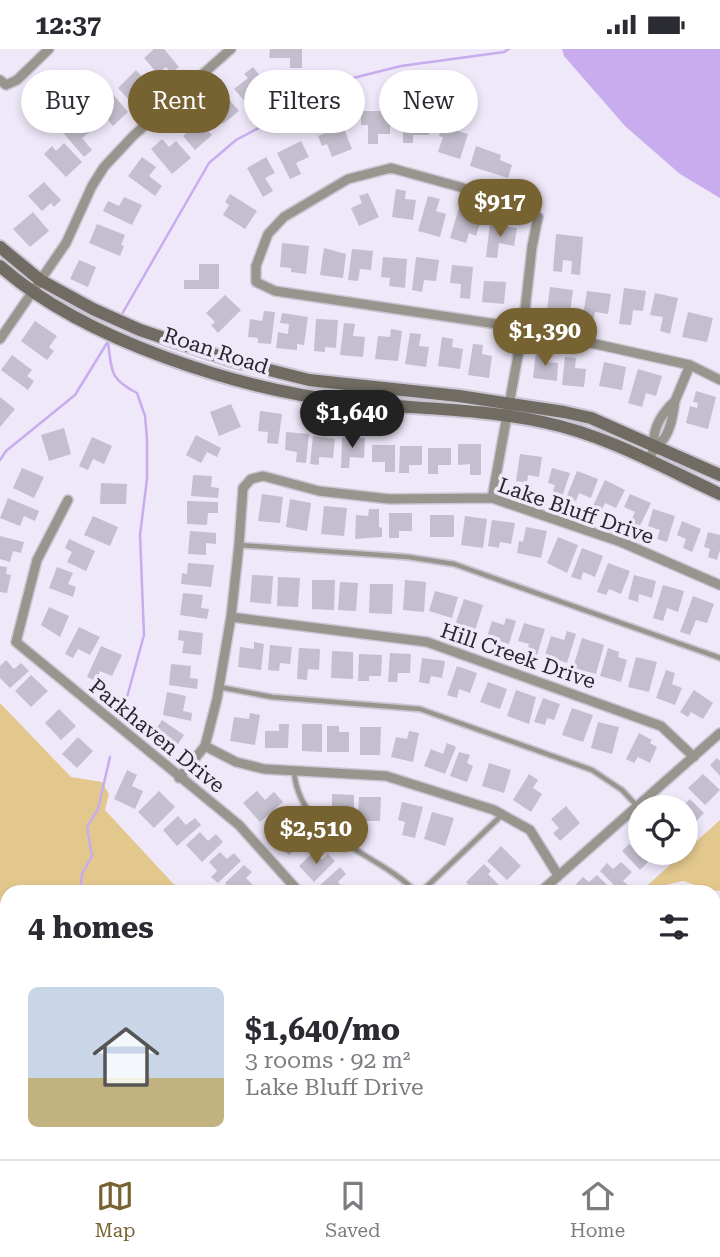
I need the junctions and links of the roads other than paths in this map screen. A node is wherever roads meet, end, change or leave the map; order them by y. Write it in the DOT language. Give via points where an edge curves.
graph roads {
  1 [pos="49,49"];
  2 [pos="231,49"];
  3 [pos="3,83"];
  4 [pos="0,247"];
  5 [pos="0,266"];
  6 [pos="40,280"];
  7 [pos="32,292"];
  8 [pos="523,328"];
  9 [pos="0,339"];
  10 [pos="690,365"];
  11 [pos="720,380"];
  12 [pos="509,409"];
  13 [pos="654,447"];
  14 [pos="648,460"];
  15 [pos="720,475"];
  16 [pos="720,494"];
  17 [pos="492,498"];
  18 [pos="68,500"];
  19 [pos="239,545"];
  20 [pos="720,585"];
  21 [pos="231,617"];
  22 [pos="720,659"];
  23 [pos="219,687"];
  24 [pos="720,733"];
  25 [pos="205,746"];
  26 [pos="694,757"];
  27 [pos="293,771"];
  28 [pos="179,778"];
  29 [pos="651,795"];
  30 [pos="628,797"];
  31 [pos="502,815"];
  32 [pos="628,815"];
  33 [pos="558,875"];
  34 [pos="293,885"];
  35 [pos="408,885"];
  36 [pos="428,885"];
  37 [pos="547,885"];
  1 -- 3 [label="street" via="17,80"];
  2 -- 6 [label="street" via="104,167 66,243"];
  4 -- 6 [label="street, Roan Road"];
  5 -- 7 [label="street, Roan Road"];
  6 -- 7 [label="street"];
  6 -- 12 [label="street, Roan Road" via="140,330 272,372"];
  7 -- 9 [label="street"];
  7 -- 12 [label="street, Roan Road" via="98,329 235,380 346,402"];
  8 -- 8 [label="street" via="538,217 391,167 348,179 284,217 268,234 256,266 256,282 275,291"];
  8 -- 10 [label="street"];
  8 -- 12 [label="street"];
  10 -- 11 [label="street"];
  10 -- 13 [label="street" via="673,419 663,440"];
  12 -- 13 [label="street, Roan Road" via="591,418"];
  12 -- 14 [label="street, Roan Road" via="578,430"];
  12 -- 17 [label="street"];
  13 -- 14 [label="street"];
  13 -- 15 [label="street, Roan Road"];
  14 -- 16 [label="street, Roan Road"];
  17 -- 19 [label="street, Lake Bluff Drive" via="389,499 319,491 263,476 251,479 243,488"];
  17 -- 20 [label="street, Lake Bluff Drive" via="621,542"];
  18 -- 28 [label="street, Parkhaven Drive" via="37,560 16,642"];
  19 -- 21 [label="street"];
  19 -- 22 [label="lane" via="454,564"];
  21 -- 23 [label="street"];
  21 -- 26 [label="street, Hill Creek Drive" via="427,642 661,726"];
  23 -- 25 [label="street"];
  23 -- 30 [label="lane" via="272,697 420,709 592,770"];
  24 -- 26 [label="street"];
  25 -- 27 [label="street" via="236,762"];
  25 -- 28 [label="street"];
  26 -- 29 [label="street"];
  27 -- 31 [label="street" via="386,776"];
  27 -- 35 [label="lane" via="303,805 325,829"];
  28 -- 34 [label="street, Parkhaven Drive" via="239,825"];
  31 -- 33 [label="street" via="530,830"];
  31 -- 36 [label="lane"];
  32 -- 33 [label="street"];
  33 -- 37 [label="street"];
}
